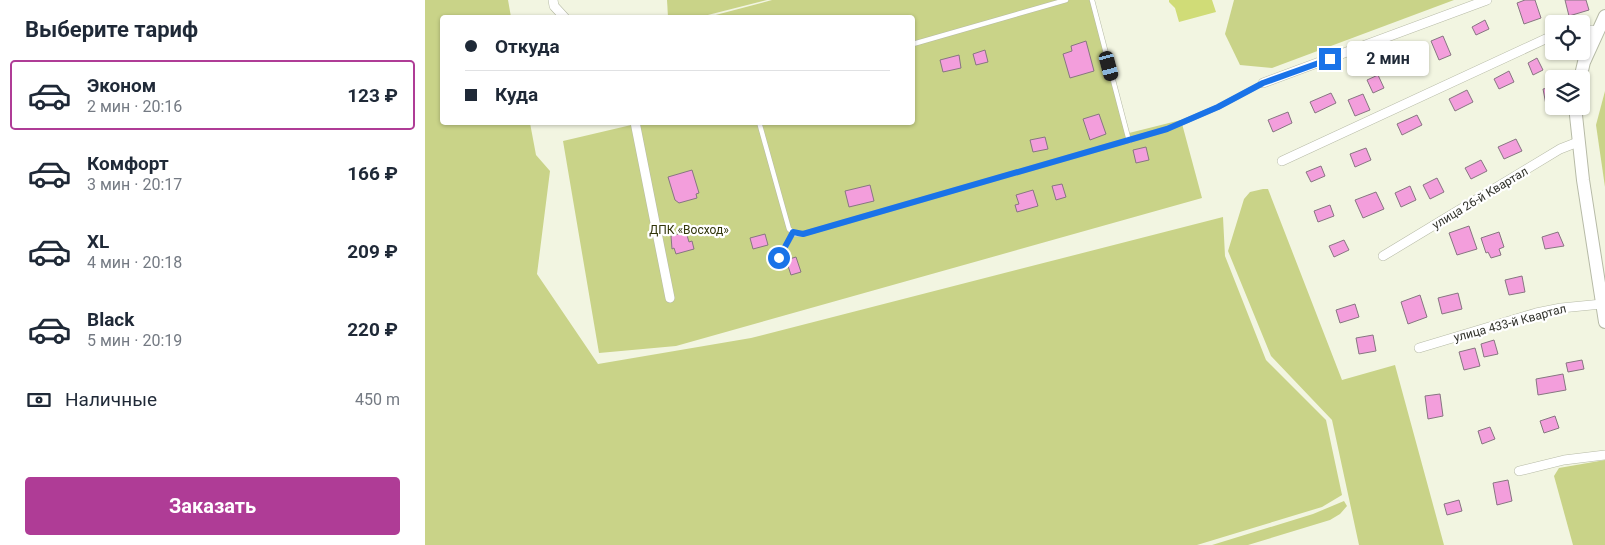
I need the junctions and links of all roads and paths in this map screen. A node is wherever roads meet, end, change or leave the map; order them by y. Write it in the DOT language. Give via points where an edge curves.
graph roads {
  1 [pos="553,0"];
  2 [pos="1066,0"];
  3 [pos="1092,0"];
  4 [pos="1487,0"];
  5 [pos="562,15"];
  6 [pos="1605,16"];
  7 [pos="1590,30"];
  8 [pos="1598,31"];
  9 [pos="1545,39"];
  10 [pos="915,43"];
  11 [pos="1582,70"];
  12 [pos="1263,83"];
  13 [pos="1576,115"];
  14 [pos="636,125"];
  15 [pos="760,125"];
  16 [pos="1129,141"];
  17 [pos="1578,142"];
  18 [pos="1281,161"];
  19 [pos="793,232"];
  20 [pos="1383,256"];
  21 [pos="779,258"];
  22 [pos="670,298"];
  23 [pos="1602,304"];
  24 [pos="1605,322"];
  25 [pos="1419,348"];
  26 [pos="1605,455"];
  27 [pos="1519,471"];
  1 -- 5 [label="street"];
  2 -- 10 [label="lane"];
  3 -- 16 [label="lane"];
  4 -- 12 [label="street"];
  6 -- 8 [label="street"];
  7 -- 8 [label="street"];
  8 -- 11 [label="street"];
  9 -- 18 [label="street"];
  12 -- 16 [label="lane" via="1189,120"];
  13 -- 17 [label="street"];
  14 -- 22 [label="street"];
  15 -- 19 [label="lane" via="789,229"];
  16 -- 19 [label="lane" via="803,234"];
  17 -- 20 [label="street, улица 26-й Квартал" via="1559,149"];
  17 -- 23 [label="street"];
  19 -- 21 [label="lane"];
  23 -- 24 [label="street"];
  23 -- 25 [label="street, улица 433-й Квартал" via="1536,313"];
  26 -- 27 [label="street" via="1564,460"];
}
